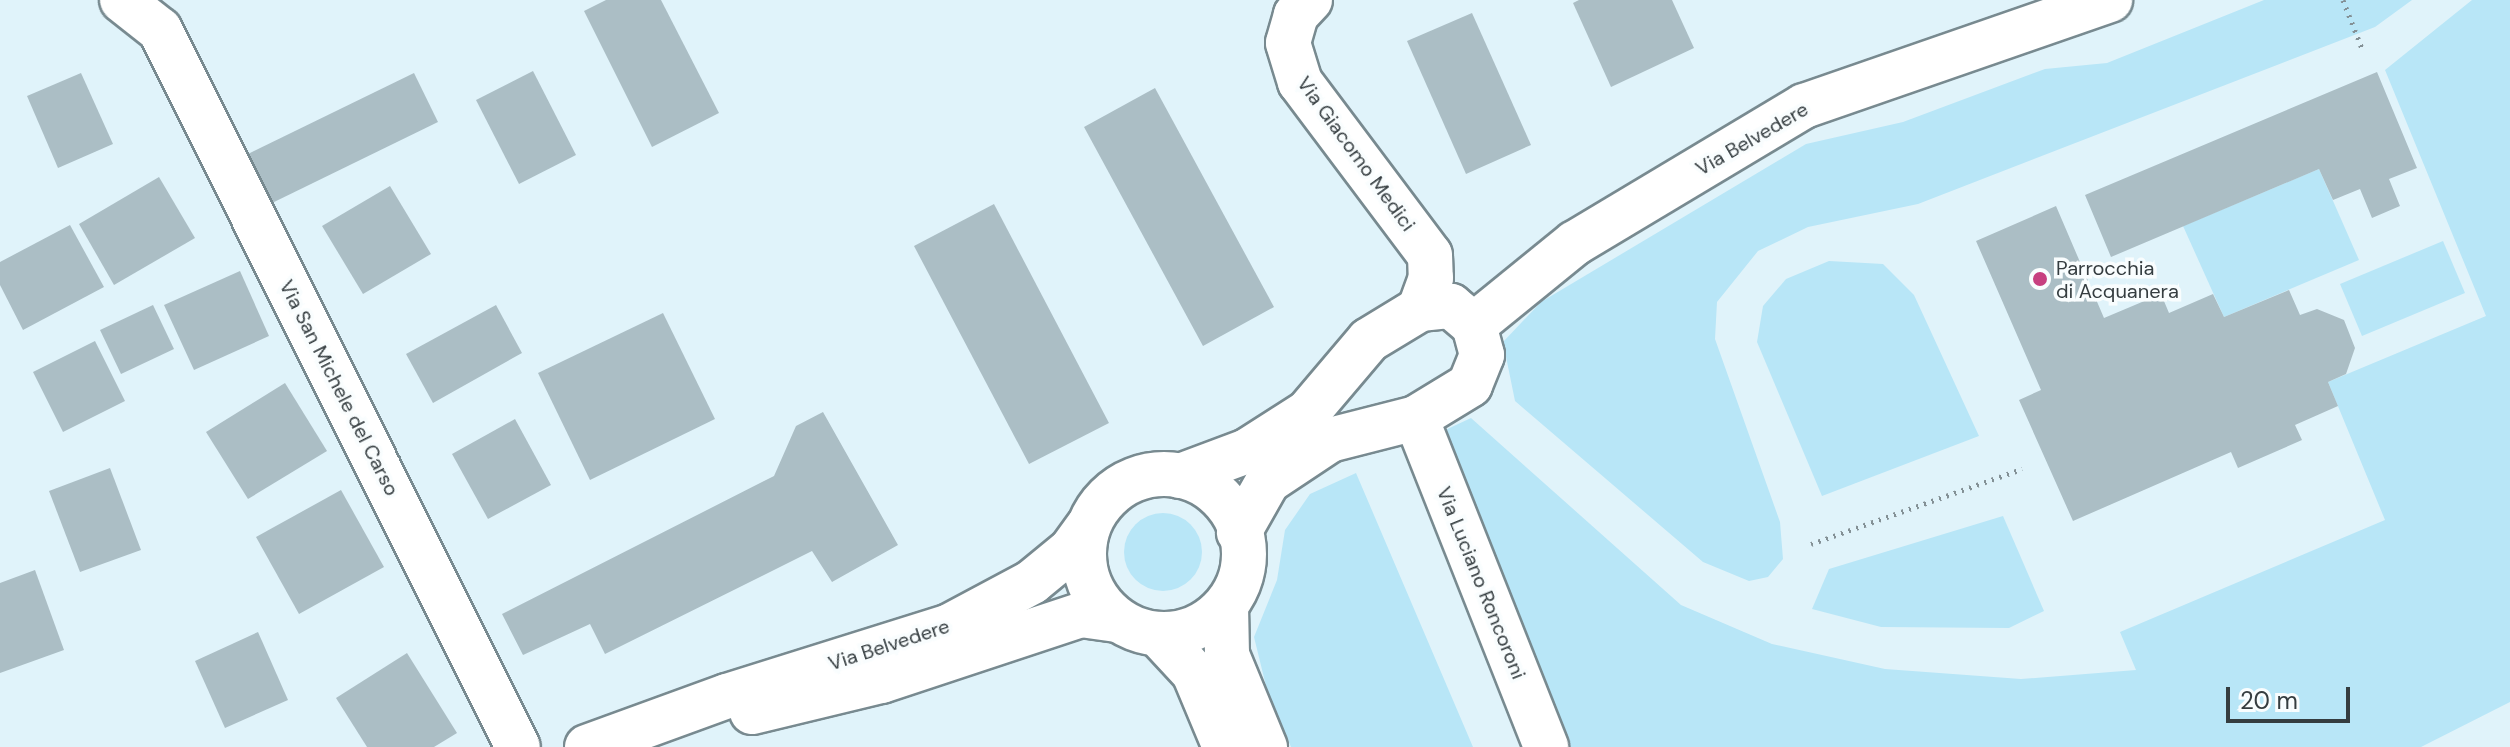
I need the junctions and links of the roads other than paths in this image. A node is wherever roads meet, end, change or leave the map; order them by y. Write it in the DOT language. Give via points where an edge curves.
graph roads {
  1 [pos="122,0"];
  2 [pos="2110,0"];
  3 [pos="1297,5"];
  4 [pos="1420,309"];
  5 [pos="1474,325"];
  6 [pos="1345,364"];
  7 [pos="1399,423"];
  8 [pos="1180,476"];
  9 [pos="1088,527"];
  10 [pos="1239,532"];
  11 [pos="1226,606"];
  12 [pos="1117,620"];
  13 [pos="1158,634"];
  14 [pos="672,733"];
  15 [pos="518,747"];
  16 [pos="587,747"];
  17 [pos="1225,747"];
  18 [pos="1265,747"];
  19 [pos="1546,747"];
  1 -- 15 [label="street, Via San Michele del Carso" via="160,30"];
  2 -- 5 [label="street, Via Belvedere" via="1804,106 1575,243"];
  3 -- 4 [label="street, Via Giacomo Medici" via="1288,43 1300,82 1430,255 1431,278"];
  4 -- 5 [label="street" via="1451,306"];
  4 -- 6 [label="street" via="1369,340"];
  5 -- 7 [label="street" via="1482,355 1470,385"];
  6 -- 7 [label="street" via="1343,395 1355,415"];
  6 -- 8 [label="street" via="1308,412 1247,451"];
  7 -- 10 [label="street" via="1330,440 1268,481"];
  7 -- 19 [label="street, Via Luciano Roncoroni"];
  8 -- 9 [label="street" via="1161,473 1128,481 1102,502"];
  8 -- 10 [label="street" via="1214,490 1235,514"];
  9 -- 12 [label="street" via="1084,565 1094,594"];
  9 -- 14 [label="street, Via Belvedere" via="1055,564 993,607"];
  10 -- 11 [label="street" via="1245,550 1241,581"];
  11 -- 13 [label="street" via="1203,625"];
  11 -- 18 [label="street" via="1227,655"];
  12 -- 13 [label="street"];
  12 -- 14 [label="street, Via Belvedere" via="1081,615 814,701"];
  13 -- 17 [label="street" via="1194,673"];
  14 -- 16 [label="street, Via Belvedere"];
}
